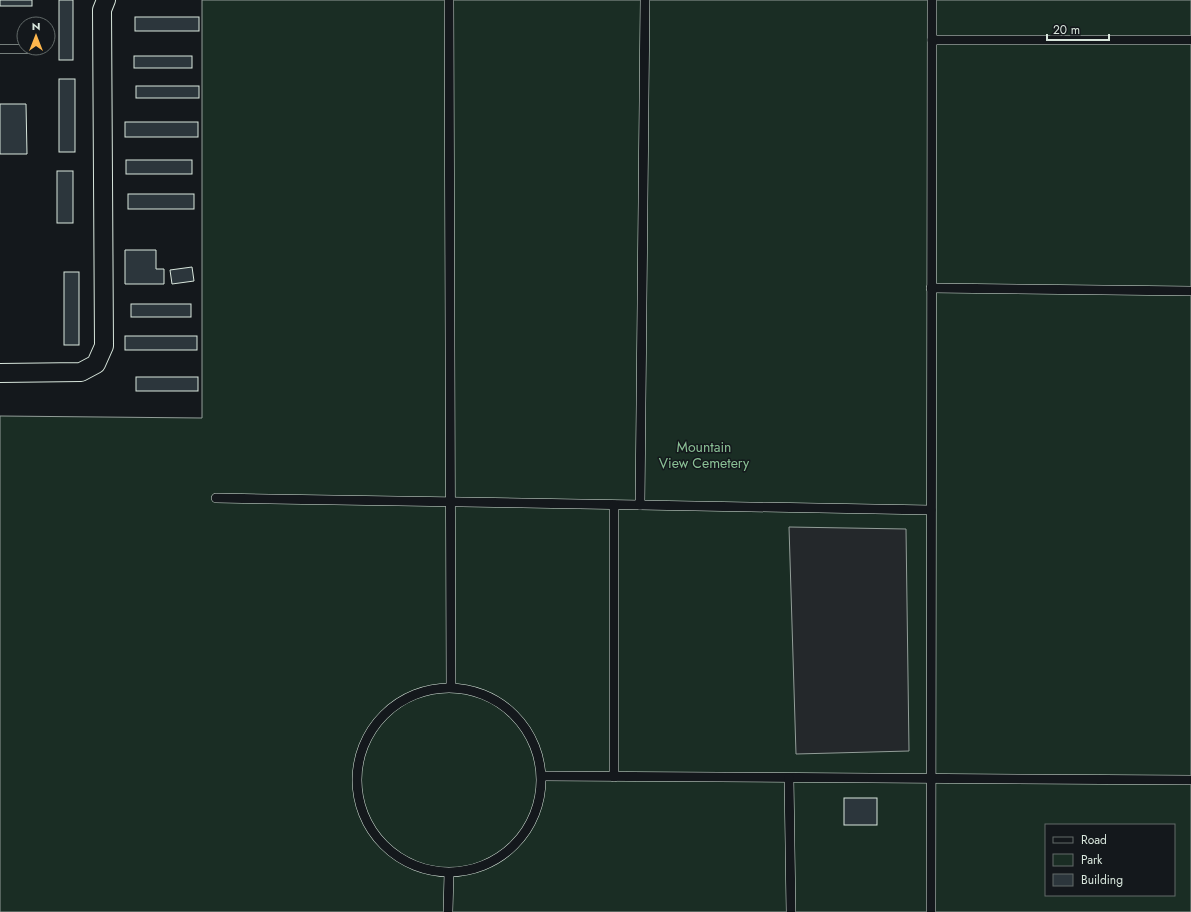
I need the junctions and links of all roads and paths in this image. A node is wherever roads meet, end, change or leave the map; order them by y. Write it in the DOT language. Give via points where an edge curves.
graph roads {
  1 [pos="106,0"];
  2 [pos="449,0"];
  3 [pos="645,0"];
  4 [pos="932,0"];
  5 [pos="932,40"];
  6 [pos="1191,40"];
  7 [pos="0,49"];
  8 [pos="16,49"];
  9 [pos="931,288"];
  10 [pos="1191,291"];
  11 [pos="0,373"];
  12 [pos="216,498"];
  13 [pos="450,502"];
  14 [pos="614,505"];
  15 [pos="640,505"];
  16 [pos="931,510"];
  17 [pos="451,687"];
  18 [pos="542,776"];
  19 [pos="614,777"];
  20 [pos="789,778"];
  21 [pos="931,779"];
  22 [pos="1191,780"];
  23 [pos="449,873"];
  24 [pos="448,912"];
  25 [pos="791,912"];
  26 [pos="930,912"];
  1 -- 11 [label="street" via="102,10 104,346 96,364 81,372"];
  2 -- 13 [label="lane"];
  3 -- 15 [label="lane"];
  4 -- 5 [label="lane"];
  5 -- 6 [label="lane"];
  5 -- 9 [label="lane"];
  7 -- 8 [label="lane"];
  9 -- 10 [label="lane"];
  9 -- 16 [label="lane"];
  12 -- 13 [label="lane"];
  13 -- 14 [label="lane"];
  13 -- 17 [label="lane"];
  14 -- 15 [label="lane"];
  14 -- 19 [label="lane"];
  15 -- 16 [label="lane"];
  16 -- 21 [label="lane"];
  17 -- 18 [label="lane" via="467,689 496,700 520,720 536,746"];
  17 -- 23 [label="lane" via="406,697 382,716 364,741 356,771 358,802 370,830 391,853 418,868"];
  18 -- 19 [label="lane"];
  18 -- 23 [label="lane" via="539,806 526,833 505,855 478,868"];
  19 -- 20 [label="lane"];
  20 -- 21 [label="lane"];
  20 -- 25 [label="lane"];
  21 -- 22 [label="lane"];
  21 -- 26 [label="lane"];
  23 -- 24 [label="lane"];
}
